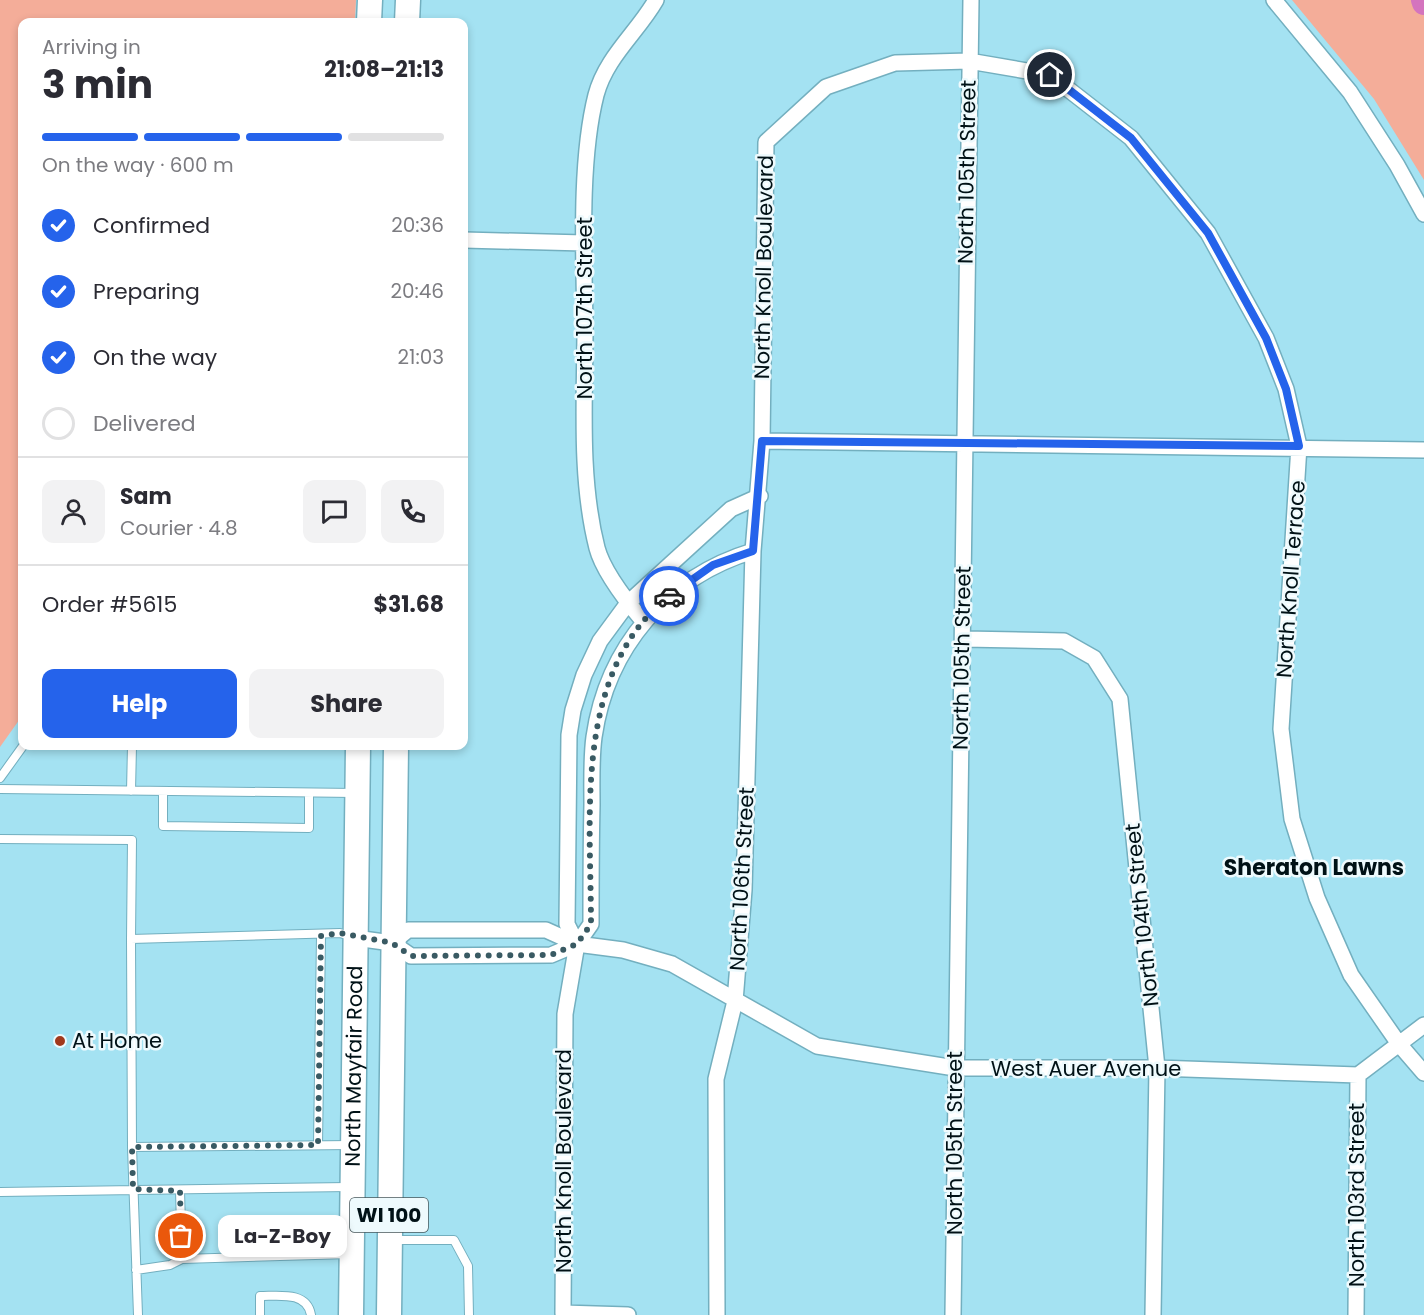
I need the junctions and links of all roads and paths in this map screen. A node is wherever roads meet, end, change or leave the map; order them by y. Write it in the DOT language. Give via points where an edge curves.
graph roads {
  1 [pos="370,0"];
  2 [pos="408,0"];
  3 [pos="656,0"];
  4 [pos="970,0"];
  5 [pos="1274,0"];
  6 [pos="369,18"];
  7 [pos="407,18"];
  8 [pos="969,61"];
  9 [pos="1424,214"];
  10 [pos="468,240"];
  11 [pos="584,243"];
  12 [pos="762,441"];
  13 [pos="963,445"];
  14 [pos="1299,446"];
  15 [pos="1424,450"];
  16 [pos="760,496"];
  17 [pos="753,551"];
  18 [pos="628,603"];
  19 [pos="643,621"];
  20 [pos="963,639"];
  21 [pos="20,750"];
  22 [pos="132,750"];
  23 [pos="357,750"];
  24 [pos="396,750"];
  25 [pos="0,778"];
  26 [pos="0,789"];
  27 [pos="131,791"];
  28 [pos="164,792"];
  29 [pos="309,793"];
  30 [pos="357,793"];
  31 [pos="0,839"];
  32 [pos="321,936"];
  33 [pos="355,938"];
  34 [pos="131,939"];
  35 [pos="392,943"];
  36 [pos="577,944"];
  37 [pos="735,1001"];
  38 [pos="1424,1025"];
  39 [pos="1399,1044"];
  40 [pos="955,1068"];
  41 [pos="1157,1068"];
  42 [pos="1424,1073"];
  43 [pos="1358,1075"];
  44 [pos="318,1145"];
  45 [pos="353,1146"];
  46 [pos="132,1147"];
  47 [pos="352,1187"];
  48 [pos="133,1189"];
  49 [pos="180,1191"];
  50 [pos="0,1192"];
  51 [pos="389,1240"];
  52 [pos="352,1254"];
  53 [pos="182,1259"];
  54 [pos="136,1270"];
  55 [pos="138,1315"];
  56 [pos="260,1315"];
  57 [pos="311,1315"];
  58 [pos="351,1315"];
  59 [pos="389,1315"];
  60 [pos="469,1315"];
  61 [pos="628,1315"];
  62 [pos="717,1315"];
  63 [pos="954,1315"];
  64 [pos="1153,1315"];
  65 [pos="1356,1315"];
  1 -- 6 [label="main road"];
  2 -- 7 [label="main road"];
  3 -- 11 [label="street, North 107th Street" via="615,52 596,94 588,152"];
  4 -- 8 [label="street, North 105th Street"];
  5 -- 9 [label="street" via="1350,92"];
  8 -- 12 [label="street, North Knoll Boulevard" via="895,63 826,87 766,142"];
  8 -- 13 [label="street, North 105th Street"];
  8 -- 14 [label="street, North Knoll Terrace" via="1050,75 1131,138 1208,233 1255,319 1286,389"];
  10 -- 11 [label="street"];
  11 -- 18 [label="street, North 107th Street" via="585,492 598,552"];
  12 -- 13 [label="street"];
  12 -- 16 [label="street, North 106th Street"];
  13 -- 14 [label="street"];
  13 -- 20 [label="street, North 105th Street"];
  14 -- 15 [label="street"];
  14 -- 39 [label="street, North Knoll Terrace" via="1281,729 1292,819 1317,898 1351,975"];
  16 -- 17 [label="street, North 106th Street"];
  16 -- 18 [label="street, North Knoll Boulevard" via="731,509"];
  17 -- 19 [label="street, North Knoll Boulevard" via="713,565 670,595"];
  17 -- 37 [label="street, North 106th Street" via="744,890"];
  18 -- 19 [label="street, North 107th Street"];
  18 -- 36 [label="street, North Knoll Boulevard" via="600,641 573,710 568,764 567,924"];
  19 -- 36 [label="street, North Knoll Boulevard" via="621,656 596,729 592,766 591,924"];
  20 -- 40 [label="street, North 105th Street"];
  20 -- 41 [label="street, North 104th Street" via="1064,641 1094,658 1120,699"];
  21 -- 25 [label="lane"];
  22 -- 27 [label="lane"];
  23 -- 30 [label="main road, North Mayfair Road / WI 100"];
  24 -- 35 [label="main road, North Mayfair Road / WI 100"];
  26 -- 27 [label="lane"];
  27 -- 28 [label="lane"];
  28 -- 29 [label="lane"];
  28 -- 29 [label="lane" via="164,826 309,828"];
  29 -- 30 [label="lane"];
  30 -- 33 [label="main road, North Mayfair Road / WI 100"];
  31 -- 34 [label="lane" via="132,840"];
  32 -- 33 [label="lane" via="340,933"];
  32 -- 34 [label="lane"];
  32 -- 44 [label="lane"];
  33 -- 35 [label="street, West Auer Avenue"];
  33 -- 45 [label="main road, North Mayfair Road / WI 100"];
  34 -- 46 [label="lane"];
  35 -- 36 [label="street, West Auer Avenue" via="411,956 551,955"];
  35 -- 36 [label="street, West Auer Avenue" via="408,930 546,930"];
  35 -- 51 [label="main road, North Mayfair Road / WI 100"];
  36 -- 37 [label="street, West Auer Avenue" via="623,950 672,964"];
  36 -- 61 [label="street, North Knoll Boulevard" via="565,1014 564,1313"];
  37 -- 40 [label="street, West Auer Avenue" via="818,1046"];
  37 -- 62 [label="street, North 106th Street" via="716,1079"];
  38 -- 39 [label="street"];
  39 -- 42 [label="street, North Knoll Terrace"];
  39 -- 43 [label="street"];
  40 -- 41 [label="street, West Auer Avenue"];
  40 -- 63 [label="street, North 105th Street"];
  41 -- 43 [label="street, West Auer Avenue"];
  41 -- 64 [label="street, North 104th Street"];
  43 -- 65 [label="street, North 103rd Street"];
  44 -- 45 [label="lane"];
  44 -- 46 [label="lane"];
  45 -- 47 [label="main road, North Mayfair Road / WI 100"];
  46 -- 48 [label="lane"];
  47 -- 49 [label="lane"];
  47 -- 52 [label="main road, North Mayfair Road / WI 100"];
  48 -- 49 [label="lane"];
  48 -- 50 [label="lane"];
  48 -- 54 [label="lane"];
  49 -- 53 [label="lane"];
  51 -- 59 [label="main road, North Mayfair Road / WI 100"];
  51 -- 60 [label="lane" via="454,1240 468,1266"];
  52 -- 53 [label="lane"];
  52 -- 58 [label="main road, North Mayfair Road / WI 100"];
  53 -- 54 [label="lane" via="171,1265"];
  54 -- 55 [label="lane"];
  56 -- 57 [label="lane" via="260,1296 300,1298 309,1306"];
}
